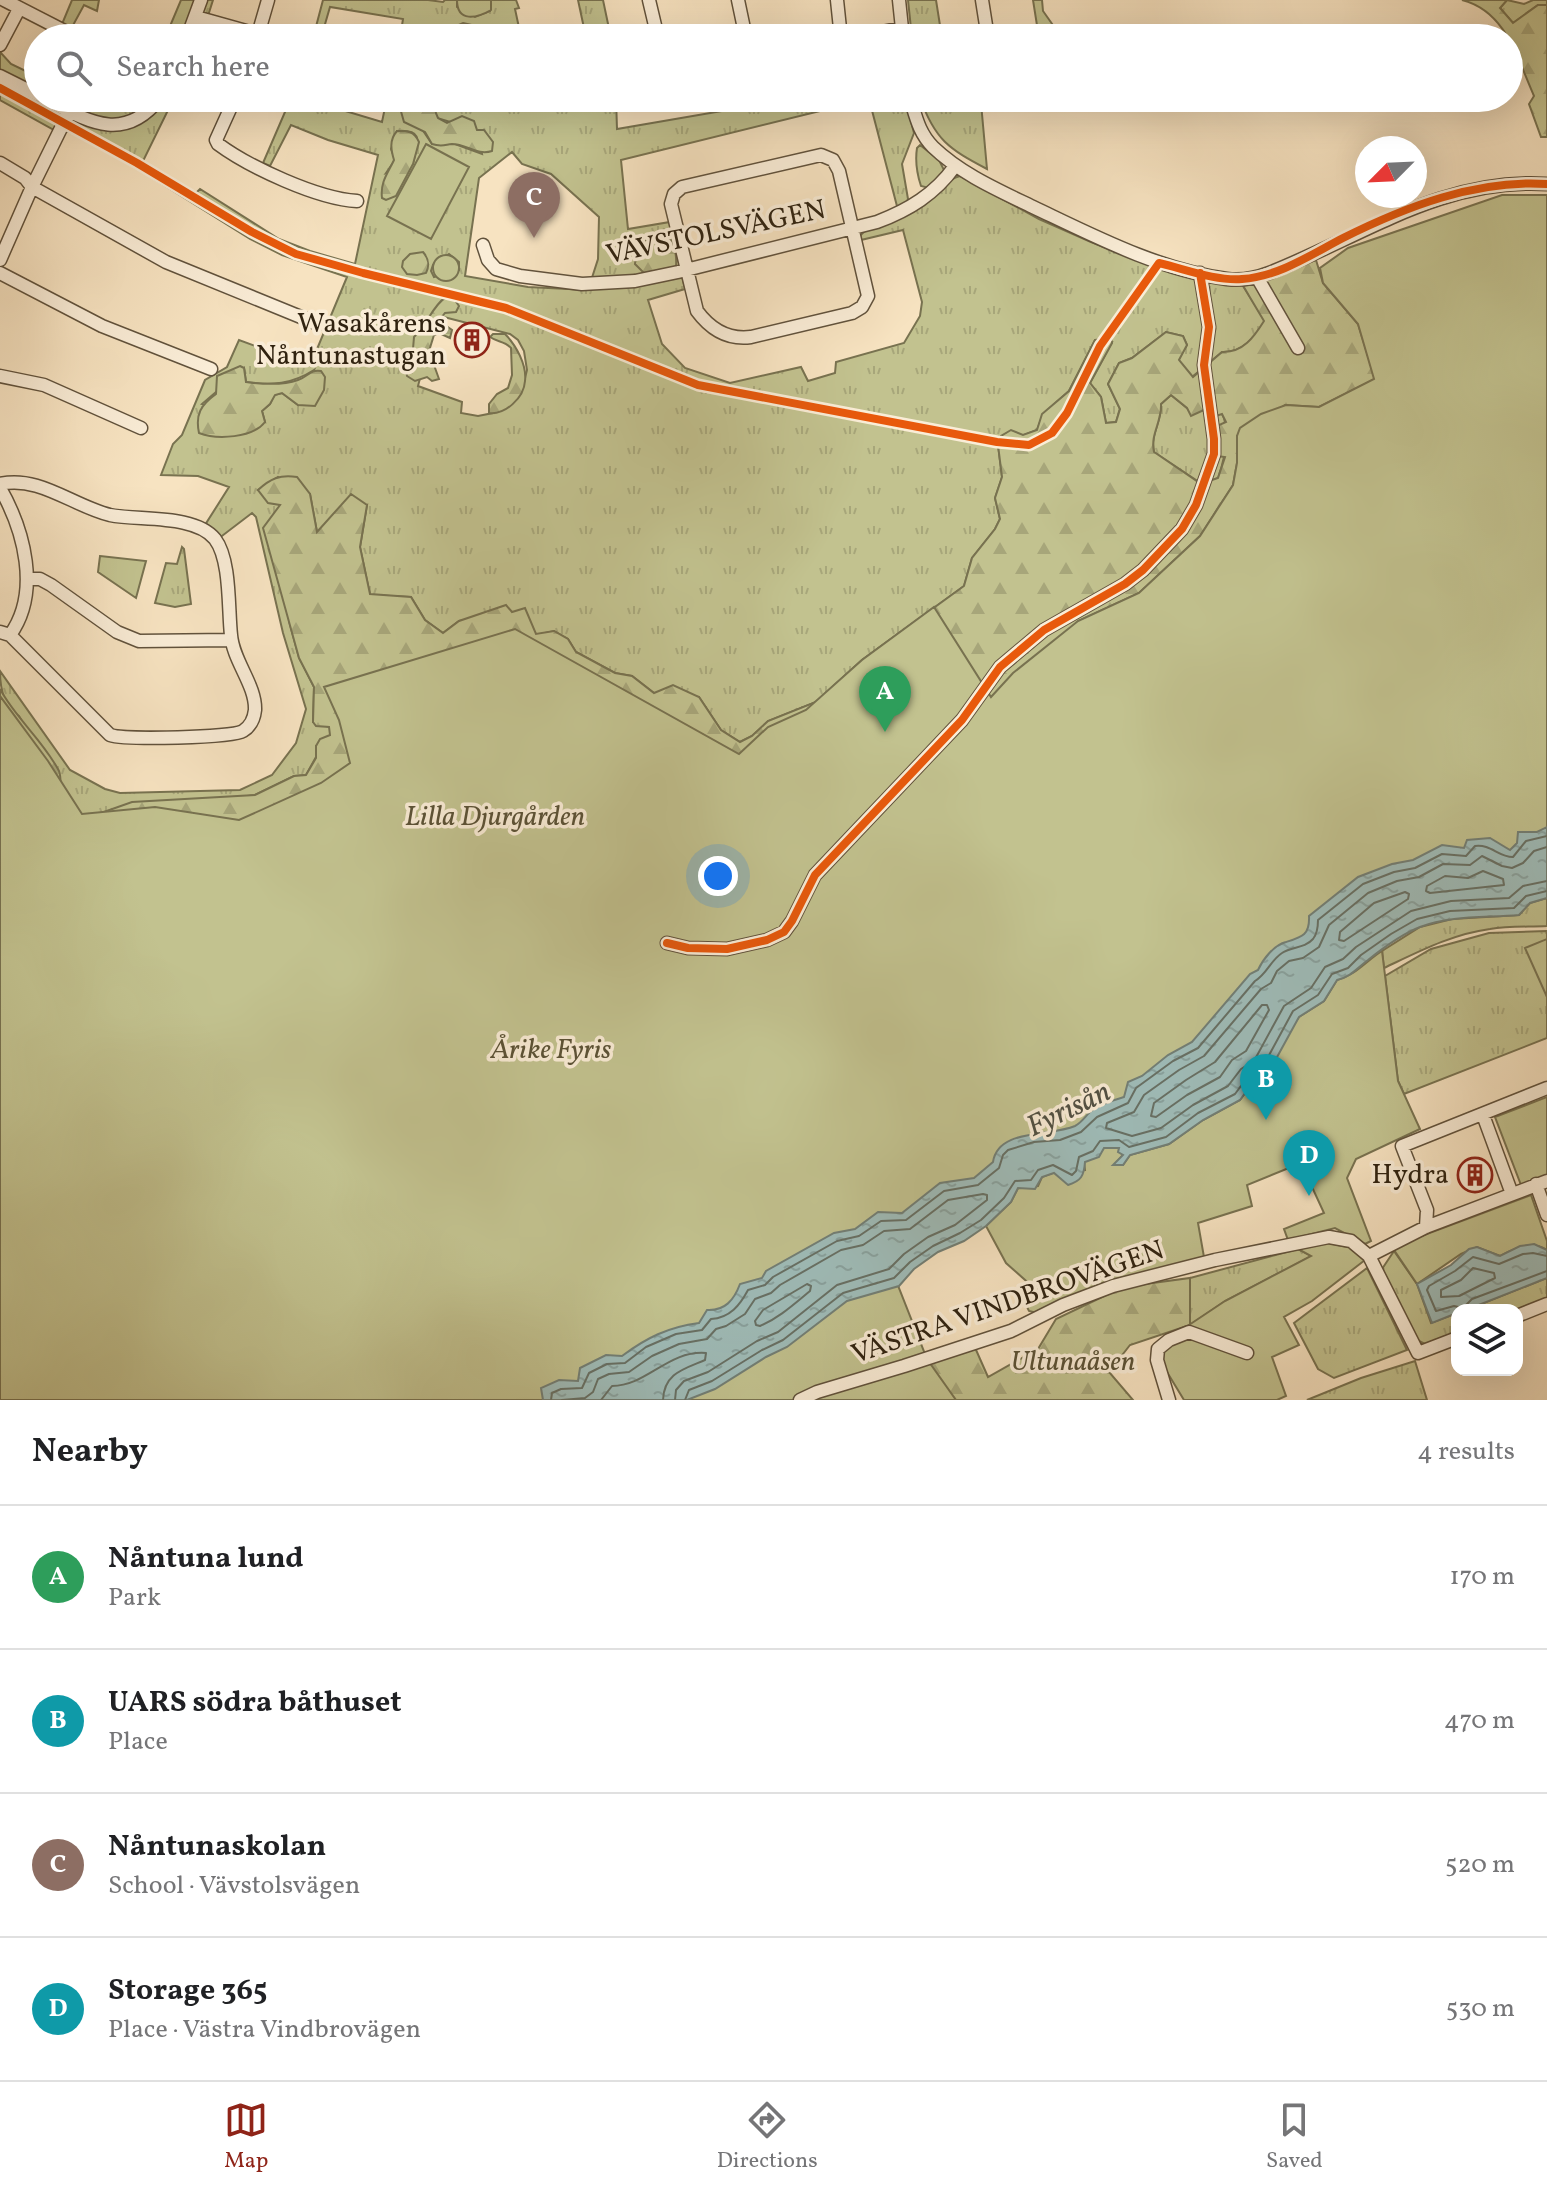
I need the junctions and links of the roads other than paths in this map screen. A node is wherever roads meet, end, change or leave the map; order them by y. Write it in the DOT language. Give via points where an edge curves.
graph roads {
  1 [pos="4,0"];
  2 [pos="201,0"];
  3 [pos="268,0"];
  4 [pos="649,0"];
  5 [pos="738,0"];
  6 [pos="837,0"];
  7 [pos="899,0"];
  8 [pos="982,0"];
  9 [pos="19,9"];
  10 [pos="196,17"];
  11 [pos="50,24"];
  12 [pos="193,24"];
  13 [pos="219,24"];
  14 [pos="264,24"];
  15 [pos="655,24"];
  16 [pos="743,24"];
  17 [pos="840,24"];
  18 [pos="902,24"];
  19 [pos="986,24"];
  20 [pos="0,45"];
  21 [pos="0,76"];
  22 [pos="24,88"];
  23 [pos="69,112"];
  24 [pos="145,112"];
  25 [pos="229,112"];
  26 [pos="914,112"];
  27 [pos="0,163"];
  28 [pos="955,166"];
  29 [pos="1547,184"];
  30 [pos="32,187"];
  31 [pos="357,201"];
  32 [pos="853,228"];
  33 [pos="483,245"];
  34 [pos="2,246"];
  35 [pos="0,260"];
  36 [pos="686,270"];
  37 [pos="0,273"];
  38 [pos="1200,273"];
  39 [pos="1257,277"];
  40 [pos="318,324"];
  41 [pos="1298,348"];
  42 [pos="211,369"];
  43 [pos="0,376"];
  44 [pos="141,428"];
  45 [pos="0,486"];
  46 [pos="27,579"];
  47 [pos="5,633"];
  48 [pos="231,640"];
  49 [pos="667,943"];
  50 [pos="1547,1088"];
  51 [pos="1483,1115"];
  52 [pos="1542,1182"];
  53 [pos="1512,1194"];
  54 [pos="1547,1215"];
  55 [pos="1426,1227"];
  56 [pos="1369,1256"];
  57 [pos="1547,1304"];
  58 [pos="1523,1314"];
  59 [pos="1451,1340"];
  60 [pos="1247,1353"];
  61 [pos="834,1387"];
  62 [pos="800,1400"];
  63 [pos="828,1400"];
  64 [pos="1169,1400"];
  1 -- 9 [label="street"];
  2 -- 10 [label="street"];
  3 -- 14 [label="street"];
  4 -- 15 [label="street"];
  5 -- 16 [label="street"];
  6 -- 17 [label="street"];
  7 -- 18 [label="street"];
  8 -- 19 [label="street"];
  9 -- 11 [label="street"];
  9 -- 20 [label="street"];
  10 -- 12 [label="street"];
  10 -- 13 [label="street"];
  21 -- 22 [label="street"];
  23 -- 24 [label="street" via="117,125"];
  23 -- 30 [label="street"];
  25 -- 31 [label="street" via="218,144 306,189"];
  26 -- 28 [label="street" via="920,131"];
  27 -- 30 [label="street"];
  28 -- 32 [label="street, VÄVSTOLSVÄGEN" via="912,206"];
  28 -- 38 [label="street" via="1080,230 1159,263"];
  29 -- 39 [label="street" via="1457,194 1381,220"];
  30 -- 34 [label="street"];
  30 -- 40 [label="street" via="166,262"];
  32 -- 36 [label="street, VÄVSTOLSVÄGEN"];
  32 -- 36 [label="street" via="868,296 852,313 736,339 706,323 697,311"];
  32 -- 36 [label="street" via="839,171 833,160 821,155 682,187 671,204"];
  33 -- 36 [label="street, VÄVSTOLSVÄGEN" via="496,269 582,284 635,281"];
  34 -- 35 [label="street"];
  37 -- 42 [label="street" via="102,326"];
  38 -- 39 [label="street" via="1228,279"];
  38 -- 49 [label="street" via="1209,327 1204,365 1214,454 1182,529 1134,577 1044,630 1000,667 962,720 815,875 784,932 727,949"];
  39 -- 41 [label="street"];
  43 -- 44 [label="street" via="44,385"];
  45 -- 46 [label="street" via="18,524"];
  45 -- 48 [label="street" via="24,482 111,515 184,523 207,532 217,543 224,566"];
  46 -- 47 [label="street" via="16,626"];
  46 -- 48 [label="street" via="51,585 117,632 139,641"];
  47 -- 48 [label="street" via="103,731 118,737 243,731 252,721 254,702"];
  50 -- 51 [label="street"];
  51 -- 53 [label="street"];
  51 -- 55 [label="street" via="1402,1146 1427,1210"];
  52 -- 53 [label="street"];
  52 -- 54 [label="street"];
  53 -- 55 [label="street"];
  55 -- 56 [label="street"];
  56 -- 59 [label="street" via="1418,1353"];
  56 -- 61 [label="street, VÄSTRA VINDBROVÄGEN" via="1351,1241 1329,1237 1215,1260 1113,1286 1011,1331"];
  57 -- 58 [label="street"];
  60 -- 64 [label="street" via="1189,1332 1169,1340 1158,1349 1157,1360"];
  61 -- 62 [label="street, VÄSTRA VINDBROVÄGEN"];
  61 -- 63 [label="street"];
}
